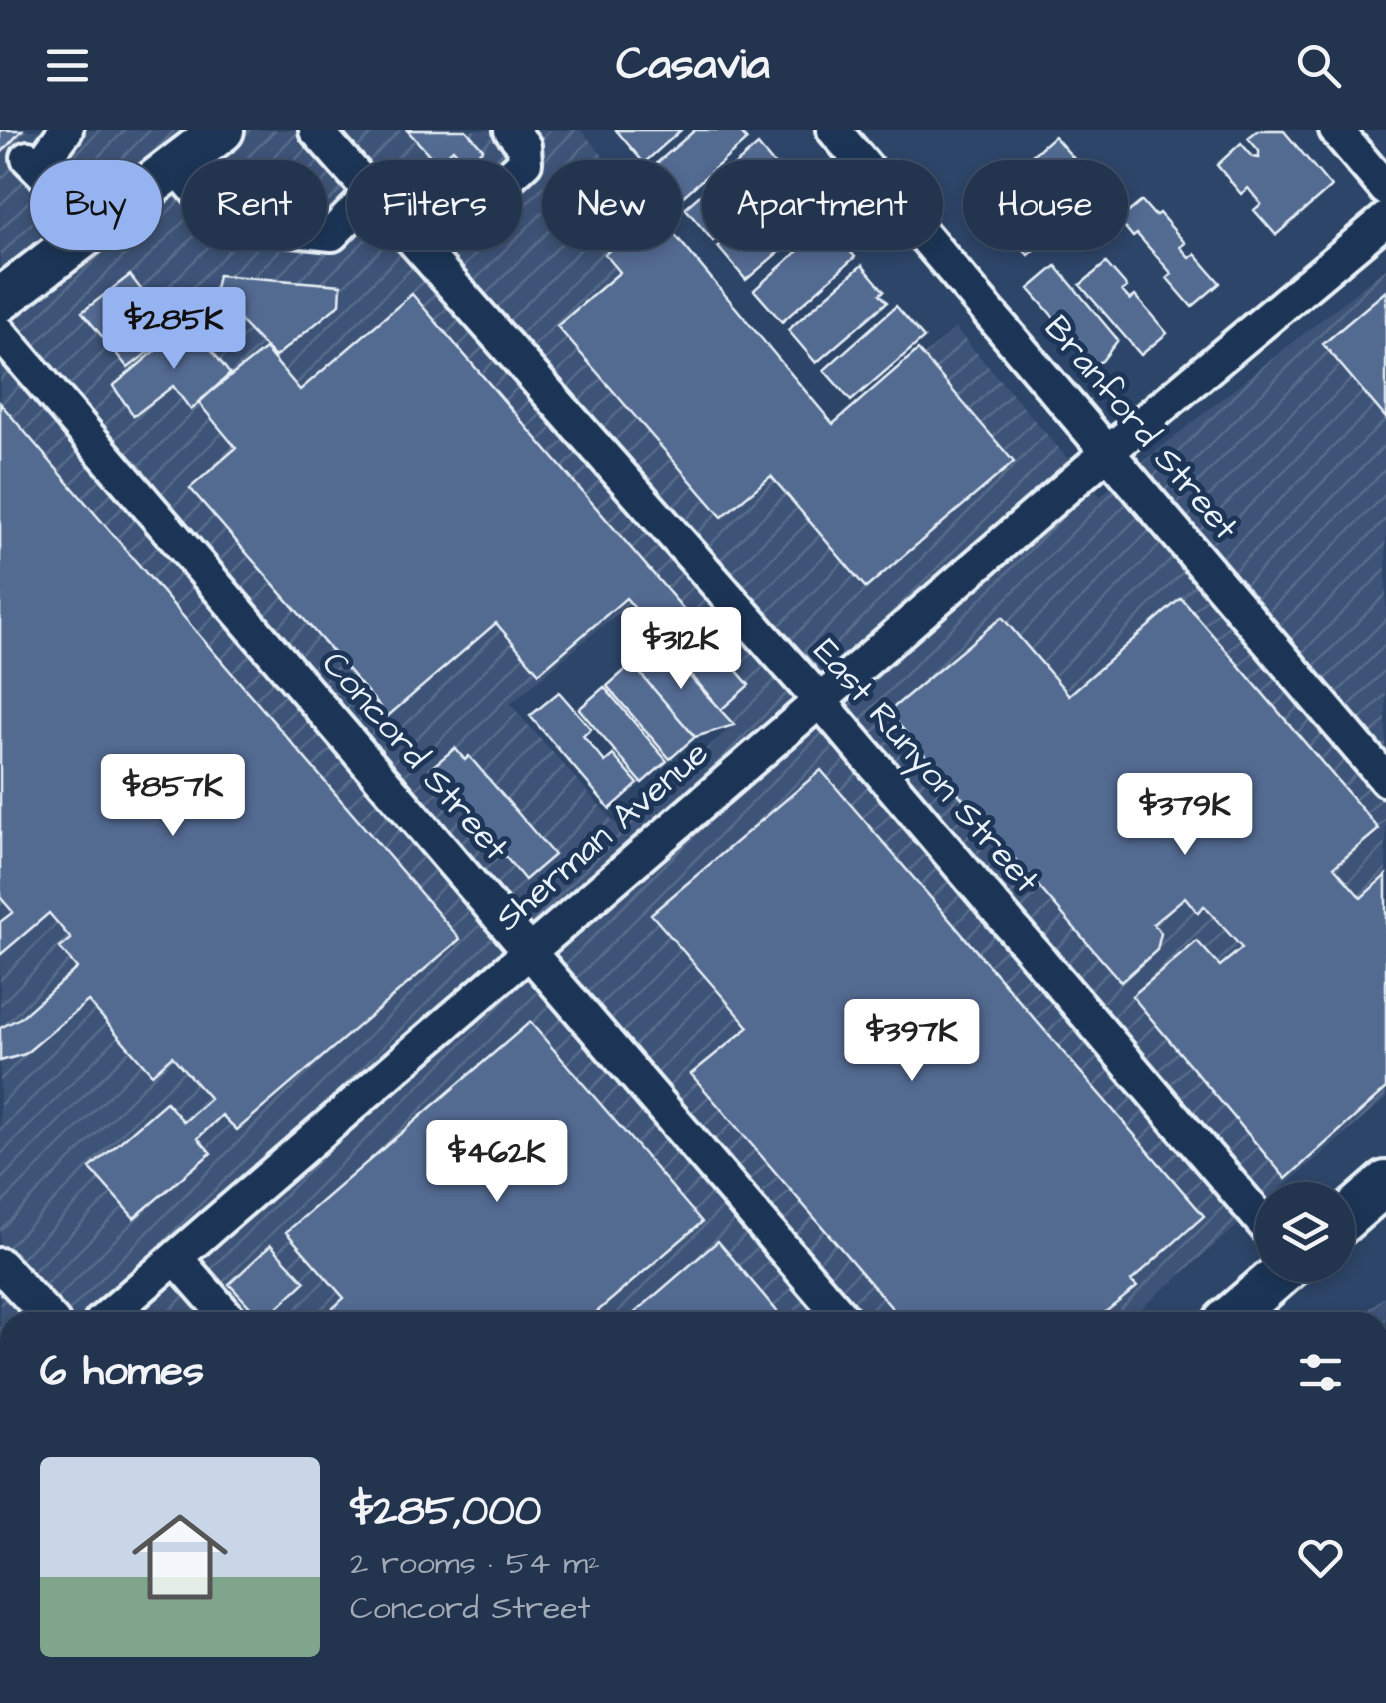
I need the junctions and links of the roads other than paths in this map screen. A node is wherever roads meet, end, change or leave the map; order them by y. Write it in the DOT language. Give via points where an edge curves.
graph roads {
  1 [pos="66,130"];
  2 [pos="222,130"];
  3 [pos="316,130"];
  4 [pos="485,130"];
  5 [pos="512,130"];
  6 [pos="834,130"];
  7 [pos="1336,130"];
  8 [pos="36,160"];
  9 [pos="502,160"];
  10 [pos="347,165"];
  11 [pos="522,165"];
  12 [pos="176,166"];
  13 [pos="162,176"];
  14 [pos="1386,189"];
  15 [pos="347,219"];
  16 [pos="1386,219"];
  17 [pos="65,250"];
  18 [pos="422,250"];
  19 [pos="430,250"];
  20 [pos="426,254"];
  21 [pos="0,300"];
  22 [pos="0,334"];
  23 [pos="1110,451"];
  24 [pos="820,701"];
  25 [pos="1386,780"];
  26 [pos="530,951"];
  27 [pos="1386,1183"];
  28 [pos="1355,1210"];
  29 [pos="1255,1213"];
  30 [pos="176,1258"];
  31 [pos="0,1264"];
  32 [pos="1271,1282"];
  33 [pos="44,1312"];
  34 [pos="113,1312"];
  35 [pos="223,1312"];
  36 [pos="837,1312"];
  37 [pos="1236,1312"];
  1 -- 8 [label="street"];
  2 -- 12 [label="main road"];
  3 -- 10 [label="street, East Runyon Street"];
  4 -- 9 [label="street"];
  5 -- 11 [label="street" via="524,146"];
  6 -- 23 [label="street, Branford Street"];
  7 -- 14 [label="street"];
  12 -- 13 [label="main road"];
  12 -- 15 [label="street" via="224,223 332,234"];
  16 -- 23 [label="street, Sherman Avenue"];
  17 -- 21 [label="main road"];
  18 -- 20 [label="street, East Runyon Street"];
  19 -- 20 [label="street"];
  20 -- 24 [label="street, East Runyon Street"];
  22 -- 26 [label="street, Concord Street"];
  23 -- 24 [label="street, Sherman Avenue"];
  23 -- 25 [label="street, Branford Street"];
  24 -- 26 [label="street, Sherman Avenue"];
  24 -- 29 [label="street, East Runyon Street"];
  26 -- 30 [label="street, Sherman Avenue"];
  26 -- 36 [label="street, Concord Street"];
  27 -- 28 [label="main road"];
  30 -- 34 [label="street, Sherman Avenue"];
  30 -- 35 [label="street"];
  31 -- 33 [label="street"];
  32 -- 37 [label="main road"];
}
